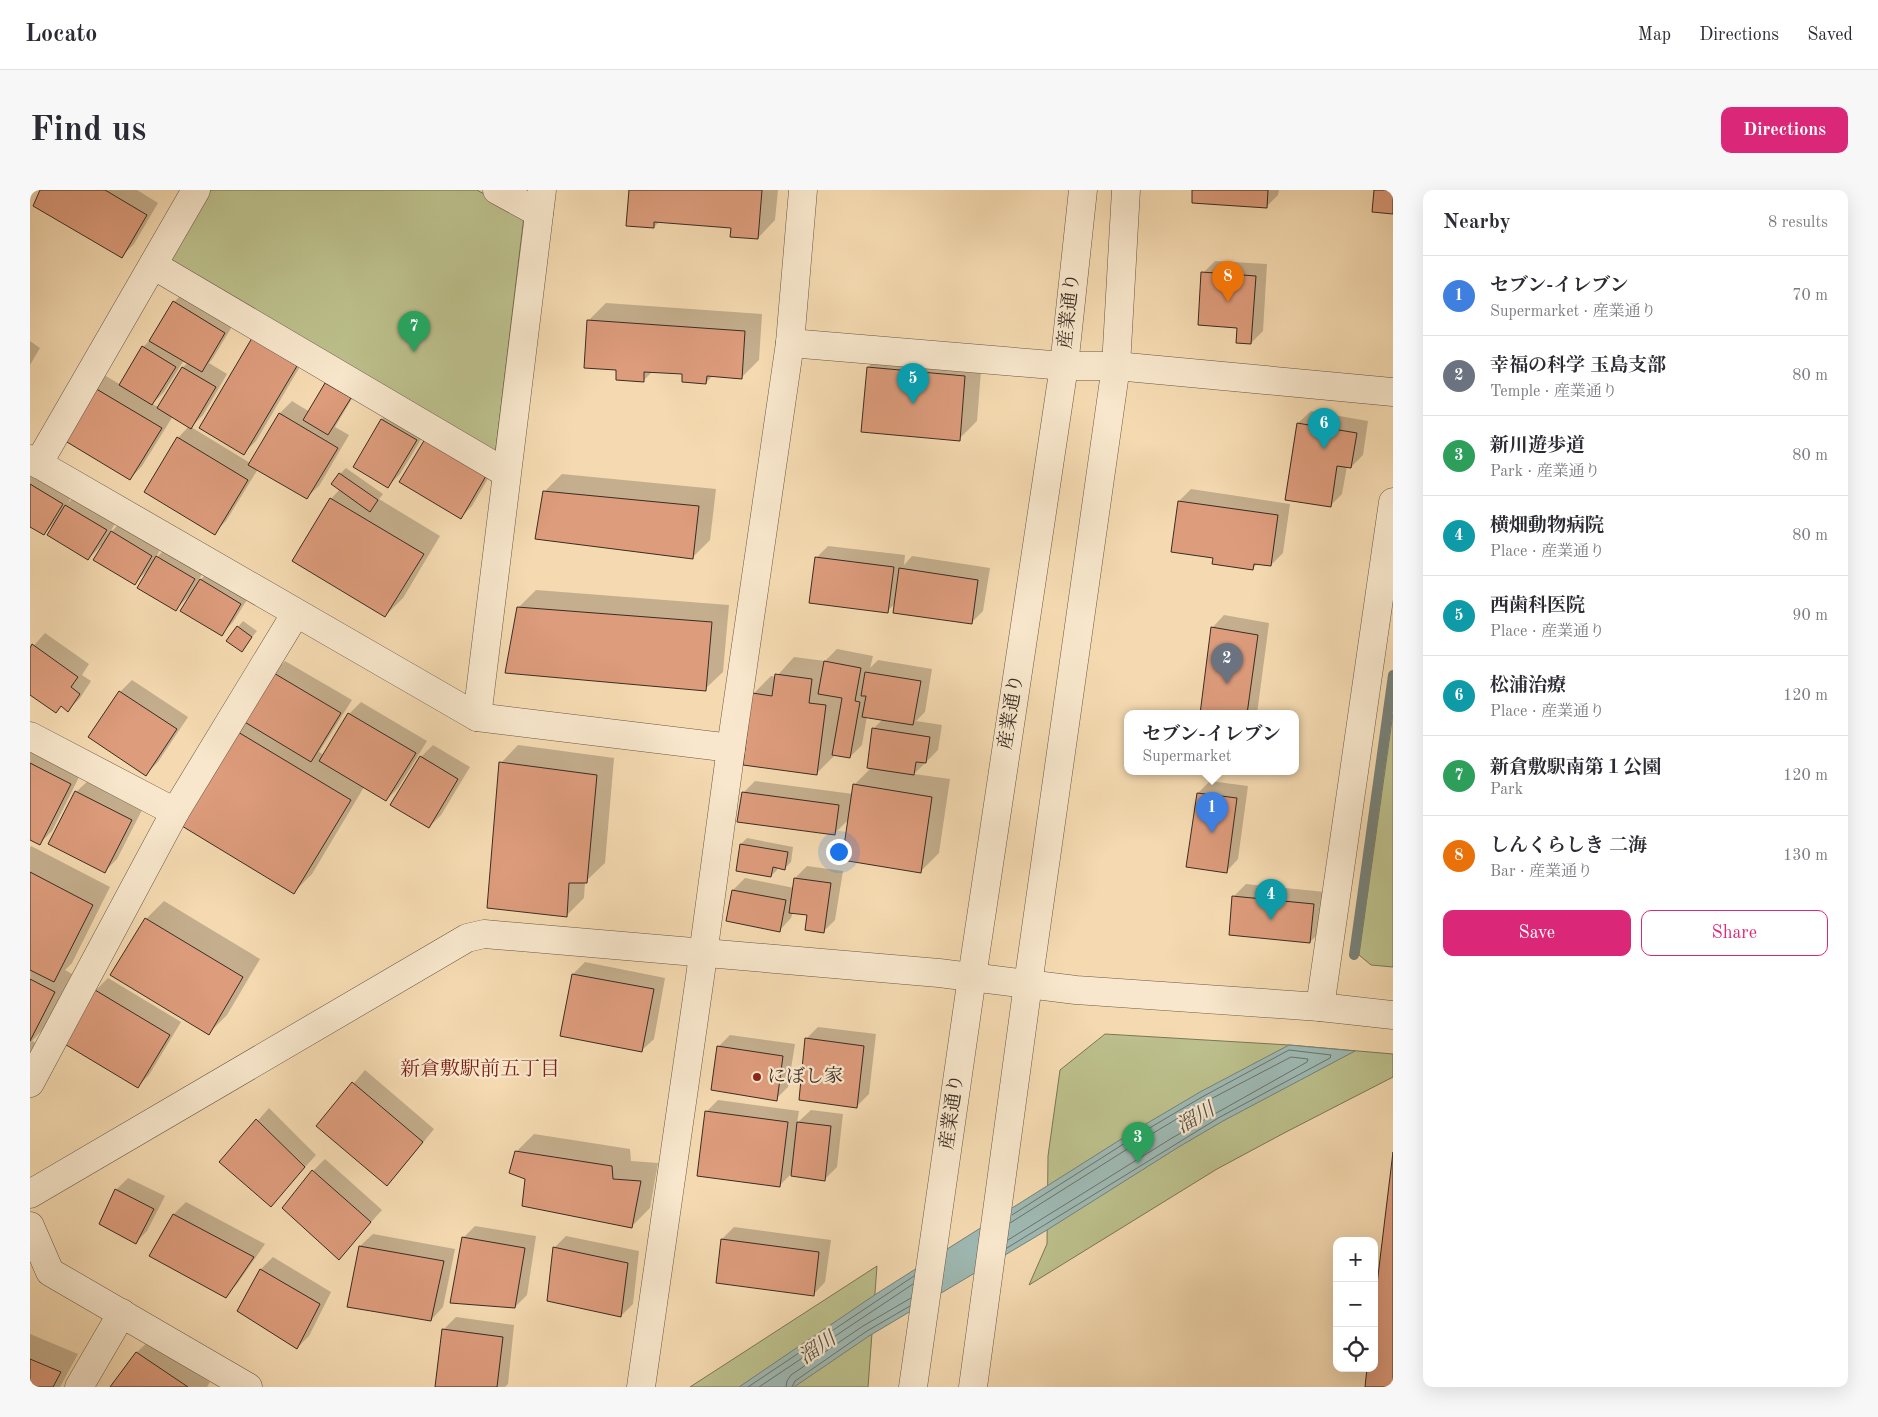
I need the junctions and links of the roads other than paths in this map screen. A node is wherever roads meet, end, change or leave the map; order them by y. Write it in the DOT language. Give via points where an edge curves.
graph roads {
  1 [pos="196,190"];
  2 [pos="497,190"];
  3 [pos="803,190"];
  4 [pos="1083,190"];
  5 [pos="1126,190"];
  6 [pos="540,202"];
  7 [pos="152,265"];
  8 [pos="790,343"];
  9 [pos="1064,366"];
  10 [pos="1116,366"];
  11 [pos="1393,392"];
  12 [pos="34,462"];
  13 [pos="506,473"];
  14 [pos="1393,502"];
  15 [pos="296,613"];
  16 [pos="477,716"];
  17 [pos="30,736"];
  18 [pos="731,748"];
  19 [pos="175,812"];
  20 [pos="704,953"];
  21 [pos="972,977"];
  22 [pos="1028,984"];
  23 [pos="1320,1007"];
  24 [pos="1393,1014"];
  25 [pos="30,1083"];
  26 [pos="30,1194"];
  27 [pos="30,1226"];
  28 [pos="122,1313"];
  29 [pos="79,1387"];
  30 [pos="248,1387"];
  31 [pos="641,1387"];
  32 [pos="913,1387"];
  33 [pos="973,1387"];
  1 -- 7 [label="street"];
  2 -- 6 [label="street"];
  3 -- 8 [label="street"];
  4 -- 9 [label="street, 産業通り"];
  5 -- 10 [label="street"];
  6 -- 13 [label="street"];
  7 -- 12 [label="street"];
  7 -- 13 [label="street"];
  8 -- 9 [label="street"];
  8 -- 18 [label="street"];
  9 -- 10 [label="street"];
  9 -- 21 [label="street, 産業通り"];
  10 -- 11 [label="street"];
  10 -- 22 [label="street"];
  12 -- 15 [label="street"];
  13 -- 16 [label="street"];
  14 -- 23 [label="street"];
  15 -- 16 [label="street"];
  15 -- 19 [label="street"];
  16 -- 18 [label="street"];
  17 -- 19 [label="street"];
  18 -- 20 [label="street"];
  19 -- 25 [label="street"];
  20 -- 21 [label="street"];
  20 -- 26 [label="street" via="484,934 467,938"];
  20 -- 31 [label="street"];
  21 -- 22 [label="street"];
  21 -- 32 [label="street, 産業通り"];
  22 -- 23 [label="street"];
  22 -- 33 [label="street"];
  23 -- 24 [label="street"];
  27 -- 28 [label="street" via="50,1272"];
  28 -- 29 [label="street"];
  28 -- 30 [label="street"];
}
